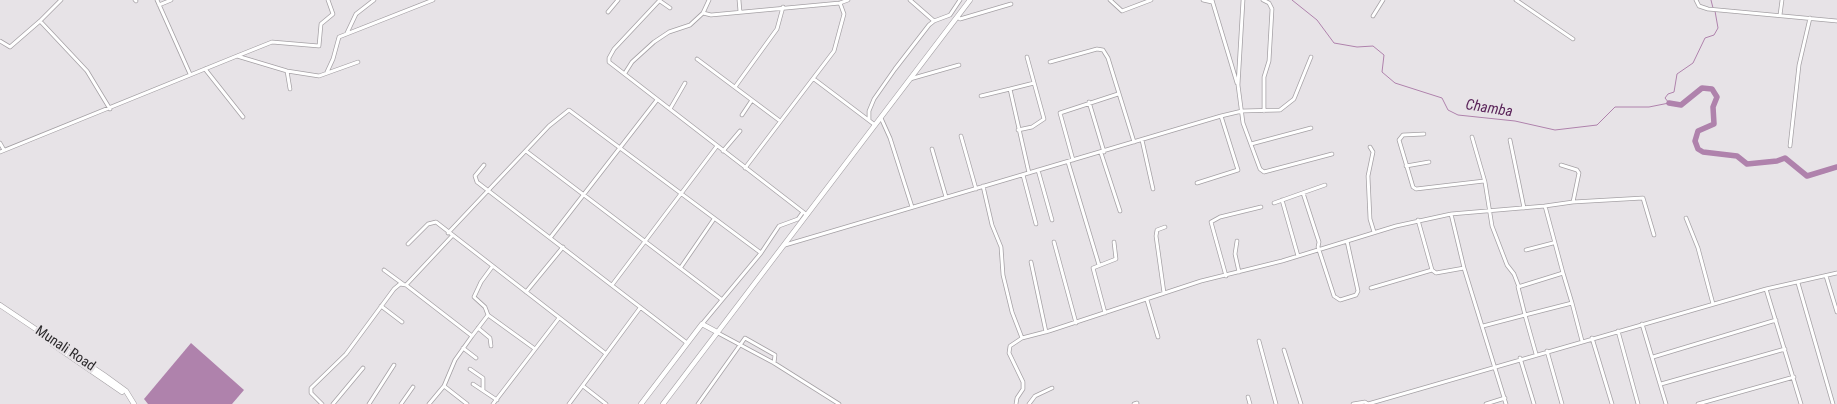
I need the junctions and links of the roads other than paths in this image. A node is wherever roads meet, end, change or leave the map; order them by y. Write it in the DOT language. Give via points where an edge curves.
graph roads {
  1 [pos="53,0"];
  2 [pos="61,0"];
  3 [pos="157,0"];
  4 [pos="171,0"];
  5 [pos="328,0"];
  6 [pos="374,0"];
  7 [pos="433,0"];
  8 [pos="618,0"];
  9 [pos="660,0"];
  10 [pos="710,0"];
  11 [pos="739,0"];
  12 [pos="848,0"];
  13 [pos="910,0"];
  14 [pos="960,0"];
  15 [pos="970,0"];
  16 [pos="1110,0"];
  17 [pos="1151,0"];
  18 [pos="1203,0"];
  19 [pos="1243,0"];
  20 [pos="1262,0"];
  21 [pos="1383,0"];
  22 [pos="1516,0"];
  23 [pos="1696,0"];
  24 [pos="1782,0"];
  25 [pos="1212,1"];
  26 [pos="840,3"];
  27 [pos="57,4"];
  28 [pos="1011,4"];
  29 [pos="159,5"];
  30 [pos="783,7"];
  31 [pos="670,8"];
  32 [pos="608,12"];
  33 [pos="740,12"];
  34 [pos="703,13"];
  35 [pos="1780,15"];
  36 [pos="1373,16"];
  37 [pos="957,17"];
  38 [pos="1810,18"];
  39 [pos="40,21"];
  40 [pos="934,21"];
  41 [pos="1837,21"];
  42 [pos="347,33"];
  43 [pos="1573,39"];
  44 [pos="0,41"];
  45 [pos="237,56"];
  46 [pos="1026,57"];
  47 [pos="1311,57"];
  48 [pos="697,59"];
  49 [pos="358,62"];
  50 [pos="1050,62"];
  51 [pos="960,65"];
  52 [pos="205,68"];
  53 [pos="287,71"];
  54 [pos="327,72"];
  55 [pos="625,73"];
  56 [pos="190,74"];
  57 [pos="814,79"];
  58 [pos="910,79"];
  59 [pos="685,83"];
  60 [pos="1034,83"];
  61 [pos="1238,85"];
  62 [pos="734,87"];
  63 [pos="290,89"];
  64 [pos="1010,89"];
  65 [pos="1118,94"];
  66 [pos="982,96"];
  67 [pos="657,100"];
  68 [pos="752,100"];
  69 [pos="1089,102"];
  70 [pos="110,109"];
  71 [pos="670,109"];
  72 [pos="1242,111"];
  73 [pos="1264,111"];
  74 [pos="742,115"];
  75 [pos="1221,116"];
  76 [pos="243,117"];
  77 [pos="881,118"];
  78 [pos="869,120"];
  79 [pos="780,121"];
  80 [pos="876,125"];
  81 [pos="1311,128"];
  82 [pos="1018,130"];
  83 [pos="740,132"];
  84 [pos="1424,134"];
  85 [pos="961,136"];
  86 [pos="1472,137"];
  87 [pos="1142,140"];
  88 [pos="1510,140"];
  89 [pos="1134,142"];
  90 [pos="0,143"];
  91 [pos="1251,144"];
  92 [pos="717,146"];
  93 [pos="1790,146"];
  94 [pos="1370,147"];
  95 [pos="620,148"];
  96 [pos="932,149"];
  97 [pos="2,151"];
  98 [pos="526,151"];
  99 [pos="723,151"];
  100 [pos="1102,152"];
  101 [pos="1332,154"];
  102 [pos="1073,160"];
  103 [pos="1068,162"];
  104 [pos="1429,162"];
  105 [pos="484,165"];
  106 [pos="1561,165"];
  107 [pos="1406,166"];
  108 [pos="745,168"];
  109 [pos="1038,170"];
  110 [pos="1029,173"];
  111 [pos="1023,175"];
  112 [pos="1484,181"];
  113 [pos="1197,183"];
  114 [pos="1325,185"];
  115 [pos="983,186"];
  116 [pos="976,189"];
  117 [pos="1153,189"];
  118 [pos="489,192"];
  119 [pos="1304,193"];
  120 [pos="584,194"];
  121 [pos="680,194"];
  122 [pos="946,197"];
  123 [pos="1282,200"];
  124 [pos="1573,202"];
  125 [pos="1274,203"];
  126 [pos="1545,206"];
  127 [pos="912,207"];
  128 [pos="1261,207"];
  129 [pos="1524,208"];
  130 [pos="1490,210"];
  131 [pos="1120,211"];
  132 [pos="805,213"];
  133 [pos="1451,214"];
  134 [pos="1686,218"];
  135 [pos="714,219"];
  136 [pos="1052,220"];
  137 [pos="1418,220"];
  138 [pos="1036,224"];
  139 [pos="1165,227"];
  140 [pos="1374,232"];
  141 [pos="448,233"];
  142 [pos="1654,235"];
  143 [pos="452,236"];
  144 [pos="550,238"];
  145 [pos="644,240"];
  146 [pos="1237,241"];
  147 [pos="1347,241"];
  148 [pos="1054,242"];
  149 [pos="1114,242"];
  150 [pos="1553,243"];
  151 [pos="408,244"];
  152 [pos="784,245"];
  153 [pos="563,247"];
  154 [pos="1320,250"];
  155 [pos="1526,250"];
  156 [pos="761,253"];
  157 [pos="1298,256"];
  158 [pos="1031,262"];
  159 [pos="1099,265"];
  160 [pos="492,267"];
  161 [pos="680,267"];
  162 [pos="1464,268"];
  163 [pos="384,270"];
  164 [pos="1432,270"];
  165 [pos="1239,272"];
  166 [pos="1563,272"];
  167 [pos="1837,273"];
  168 [pos="1226,276"];
  169 [pos="1826,276"];
  170 [pos="1798,283"];
  171 [pos="405,285"];
  172 [pos="612,285"];
  173 [pos="1519,287"];
  174 [pos="1371,288"];
  175 [pos="1766,289"];
  176 [pos="526,292"];
  177 [pos="1164,293"];
  178 [pos="721,299"];
  179 [pos="1147,300"];
  180 [pos="1572,303"];
  181 [pos="1713,304"];
  182 [pos="0,306"];
  183 [pos="381,306"];
  184 [pos="640,308"];
  185 [pos="1837,312"];
  186 [pos="1105,313"];
  187 [pos="488,315"];
  188 [pos="1525,315"];
  189 [pos="558,318"];
  190 [pos="1776,320"];
  191 [pos="402,322"];
  192 [pos="1076,323"];
  193 [pos="702,324"];
  194 [pos="1642,324"];
  195 [pos="1483,326"];
  196 [pos="478,328"];
  197 [pos="1618,330"];
  198 [pos="717,332"];
  199 [pos="1046,332"];
  200 [pos="472,336"];
  201 [pos="1158,337"];
  202 [pos="1022,338"];
  203 [pos="1592,338"];
  204 [pos="1582,341"];
  205 [pos="1259,342"];
  206 [pos="687,343"];
  207 [pos="740,345"];
  208 [pos="491,346"];
  209 [pos="463,348"];
  210 [pos="535,349"];
  211 [pos="1785,349"];
  212 [pos="1284,350"];
  213 [pos="1547,351"];
  214 [pos="605,353"];
  215 [pos="1536,354"];
  216 [pos="1653,357"];
  217 [pos="476,358"];
  218 [pos="1520,358"];
  219 [pos="774,363"];
  220 [pos="394,366"];
  221 [pos="1495,366"];
  222 [pos="363,368"];
  223 [pos="470,369"];
  224 [pos="1794,376"];
  225 [pos="473,384"];
  226 [pos="1661,384"];
  227 [pos="444,386"];
  228 [pos="583,386"];
  229 [pos="413,387"];
  230 [pos="1052,388"];
  231 [pos="483,390"];
  232 [pos="1248,397"];
  233 [pos="1505,398"];
  234 [pos="497,400"];
  235 [pos="461,402"];
  236 [pos="834,403"];
  237 [pos="134,404"];
  238 [pos="322,404"];
  239 [pos="333,404"];
  240 [pos="369,404"];
  241 [pos="401,404"];
  242 [pos="428,404"];
  243 [pos="467,404"];
  244 [pos="493,404"];
  245 [pos="569,404"];
  246 [pos="606,404"];
  247 [pos="642,404"];
  248 [pos="663,404"];
  249 [pos="698,404"];
  250 [pos="839,404"];
  251 [pos="1016,404"];
  252 [pos="1029,404"];
  253 [pos="1250,404"];
  254 [pos="1276,404"];
  255 [pos="1301,404"];
  256 [pos="1353,404"];
  257 [pos="1368,404"];
  258 [pos="1486,404"];
  259 [pos="1506,404"];
  260 [pos="1534,404"];
  261 [pos="1562,404"];
  262 [pos="1612,404"];
  263 [pos="1638,404"];
  264 [pos="1666,404"];
  265 [pos="1698,404"];
  266 [pos="1801,404"];
  267 [pos="1833,404"];
  1 -- 27 [label="street"];
  2 -- 27 [label="street"];
  3 -- 29 [label="street"];
  4 -- 29 [label="street"];
  5 -- 45 [label="street" via="334,14 322,23 319,46 272,42"];
  6 -- 42 [label="street" via="356,14"];
  7 -- 42 [label="street"];
  8 -- 32 [label="street"];
  9 -- 31 [label="street"];
  9 -- 55 [label="street" via="610,55 610,63"];
  10 -- 34 [label="street"];
  11 -- 33 [label="street"];
  12 -- 26 [label="street"];
  13 -- 40 [label="street"];
  14 -- 40 [label="street" via="950,15"];
  15 -- 37 [label="main road"];
  16 -- 17 [label="street" via="1122,11"];
  18 -- 25 [label="street"];
  19 -- 61 [label="street"];
  20 -- 73 [label="street" via="1272,8 1269,60 1264,76"];
  21 -- 36 [label="street"];
  22 -- 43 [label="street"];
  23 -- 35 [label="street" via="1699,6 1708,9"];
  24 -- 35 [label="street"];
  25 -- 61 [label="street"];
  26 -- 30 [label="street"];
  26 -- 57 [label="street" via="844,14 839,38"];
  27 -- 39 [label="street"];
  28 -- 37 [label="street" via="960,19"];
  29 -- 56 [label="street"];
  30 -- 33 [label="street"];
  30 -- 62 [label="street" via="777,29"];
  33 -- 34 [label="street"];
  34 -- 55 [label="street" via="690,25 669,32 654,42"];
  35 -- 38 [label="street"];
  37 -- 58 [label="main road"];
  38 -- 41 [label="street"];
  38 -- 93 [label="street" via="1800,65"];
  39 -- 44 [label="street" via="10,47"];
  39 -- 70 [label="street" via="87,70"];
  40 -- 78 [label="street" via="879,90 869,111"];
  42 -- 54 [label="street" via="337,39"];
  45 -- 52 [label="street"];
  45 -- 53 [label="street"];
  46 -- 60 [label="street"];
  47 -- 73 [label="street" via="1290,103 1280,110"];
  48 -- 62 [label="street"];
  49 -- 54 [label="street"];
  50 -- 65 [label="street" via="1103,50"];
  51 -- 58 [label="street"];
  52 -- 56 [label="street"];
  52 -- 76 [label="street"];
  53 -- 54 [label="street" via="319,76"];
  53 -- 63 [label="street"];
  55 -- 67 [label="street"];
  56 -- 70 [label="street"];
  57 -- 78 [label="street"];
  57 -- 79 [label="street"];
  58 -- 77 [label="main road"];
  59 -- 71 [label="street"];
  60 -- 64 [label="street"];
  60 -- 82 [label="street" via="1044,119 1032,127"];
  61 -- 72 [label="street"];
  62 -- 68 [label="street"];
  64 -- 66 [label="street"];
  64 -- 82 [label="street"];
  65 -- 69 [label="street"];
  65 -- 89 [label="street"];
  67 -- 71 [label="street"];
  67 -- 95 [label="street"];
  68 -- 74 [label="street"];
  68 -- 79 [label="street"];
  69 -- 100 [label="street"];
  69 -- 102 [label="street" via="1059,114"];
  70 -- 97 [label="street"];
  71 -- 92 [label="street"];
  72 -- 73 [label="street"];
  72 -- 75 [label="street"];
  72 -- 91 [label="street"];
  75 -- 87 [label="street"];
  75 -- 113 [label="street" via="1238,170"];
  77 -- 80 [label="main road"];
  77 -- 127 [label="street"];
  78 -- 80 [label="street"];
  79 -- 108 [label="street"];
  80 -- 132 [label="main road"];
  81 -- 91 [label="street"];
  82 -- 110 [label="street"];
  83 -- 99 [label="street"];
  84 -- 107 [label="street" via="1406,134 1399,138"];
  85 -- 116 [label="street"];
  86 -- 112 [label="street"];
  87 -- 89 [label="street"];
  87 -- 117 [label="street"];
  88 -- 129 [label="street"];
  89 -- 100 [label="street"];
  90 -- 97 [label="street"];
  91 -- 101 [label="street" via="1264,172"];
  92 -- 99 [label="street"];
  92 -- 121 [label="street"];
  94 -- 140 [label="street" via="1373,152 1368,176 1370,219"];
  95 -- 98 [label="street" via="569,110"];
  95 -- 120 [label="street"];
  95 -- 121 [label="street"];
  96 -- 122 [label="street"];
  98 -- 118 [label="street"];
  98 -- 120 [label="street"];
  99 -- 108 [label="street"];
  100 -- 102 [label="street"];
  100 -- 131 [label="street"];
  102 -- 103 [label="street"];
  103 -- 109 [label="street"];
  103 -- 159 [label="street"];
  104 -- 107 [label="street"];
  105 -- 118 [label="street" via="475,179"];
  106 -- 124 [label="street" via="1578,171"];
  107 -- 112 [label="street" via="1410,182 1416,189"];
  108 -- 132 [label="street"];
  109 -- 110 [label="street"];
  109 -- 136 [label="street"];
  110 -- 111 [label="street"];
  111 -- 115 [label="street"];
  111 -- 138 [label="street"];
  112 -- 130 [label="street"];
  114 -- 119 [label="street"];
  115 -- 116 [label="street"];
  115 -- 202 [label="street" via="1000,247 1012,312"];
  116 -- 122 [label="street"];
  118 -- 141 [label="street"];
  118 -- 144 [label="street"];
  119 -- 123 [label="street"];
  119 -- 154 [label="street"];
  120 -- 144 [label="street"];
  120 -- 145 [label="street"];
  121 -- 135 [label="street"];
  121 -- 145 [label="street"];
  122 -- 127 [label="street"];
  123 -- 125 [label="street"];
  123 -- 157 [label="street"];
  124 -- 126 [label="street"];
  124 -- 142 [label="street" via="1643,198"];
  126 -- 129 [label="street"];
  126 -- 150 [label="street"];
  127 -- 152 [label="street"];
  128 -- 168 [label="street" via="1211,222"];
  129 -- 130 [label="street"];
  130 -- 133 [label="street"];
  130 -- 173 [label="street" via="1502,254"];
  132 -- 152 [label="main road"];
  132 -- 156 [label="street" via="779,226"];
  133 -- 137 [label="street"];
  133 -- 162 [label="street"];
  134 -- 181 [label="street"];
  135 -- 156 [label="street"];
  135 -- 161 [label="street"];
  137 -- 140 [label="street"];
  137 -- 164 [label="street"];
  139 -- 177 [label="street" via="1157,230 1156,236"];
  140 -- 147 [label="street"];
  141 -- 143 [label="street"];
  141 -- 151 [label="street" via="432,222"];
  143 -- 160 [label="street"];
  143 -- 171 [label="street"];
  144 -- 153 [label="street"];
  145 -- 161 [label="street"];
  145 -- 172 [label="street"];
  146 -- 165 [label="street" via="1235,254"];
  147 -- 154 [label="street"];
  147 -- 154 [label="street" via="1358,286 1356,294 1349,298 1340,300 1334,296"];
  148 -- 192 [label="street"];
  149 -- 159 [label="street" via="1116,259"];
  150 -- 155 [label="street"];
  150 -- 166 [label="street"];
  152 -- 198 [label="main road"];
  153 -- 172 [label="street"];
  153 -- 176 [label="street"];
  154 -- 157 [label="street"];
  156 -- 178 [label="street"];
  157 -- 165 [label="street"];
  158 -- 199 [label="street"];
  159 -- 186 [label="street" via="1093,268"];
  160 -- 176 [label="street"];
  160 -- 187 [label="street" via="474,298 485,307"];
  161 -- 178 [label="street"];
  162 -- 164 [label="street" via="1436,274"];
  162 -- 195 [label="street"];
  163 -- 171 [label="street"];
  164 -- 174 [label="street"];
  165 -- 168 [label="street"];
  166 -- 173 [label="street"];
  166 -- 180 [label="street"];
  167 -- 169 [label="street"];
  168 -- 177 [label="street"];
  169 -- 170 [label="street"];
  169 -- 185 [label="street"];
  170 -- 175 [label="street"];
  170 -- 267 [label="street"];
  171 -- 183 [label="street" via="394,289"];
  171 -- 200 [label="street"];
  172 -- 184 [label="street"];
  173 -- 188 [label="street"];
  175 -- 181 [label="street"];
  175 -- 190 [label="street"];
  176 -- 189 [label="street"];
  177 -- 179 [label="street"];
  178 -- 193 [label="street"];
  179 -- 186 [label="street"];
  179 -- 201 [label="street"];
  180 -- 188 [label="street"];
  180 -- 204 [label="street"];
  181 -- 194 [label="street"];
  182 -- 237 [label="main road, Munali Road"];
  183 -- 191 [label="street"];
  183 -- 238 [label="street" via="346,354 311,388 311,393"];
  184 -- 206 [label="street"];
  184 -- 214 [label="street"];
  186 -- 192 [label="street"];
  187 -- 196 [label="street"];
  187 -- 210 [label="street"];
  188 -- 195 [label="street"];
  188 -- 215 [label="street"];
  189 -- 210 [label="street"];
  189 -- 214 [label="street"];
  190 -- 211 [label="street"];
  190 -- 216 [label="street"];
  192 -- 199 [label="street"];
  193 -- 198 [label="main road"];
  193 -- 206 [label="main road"];
  194 -- 197 [label="street"];
  194 -- 216 [label="street"];
  195 -- 221 [label="street"];
  196 -- 200 [label="street"];
  196 -- 208 [label="street" via="490,338"];
  197 -- 203 [label="street"];
  197 -- 263 [label="street"];
  198 -- 207 [label="street"];
  198 -- 248 [label="main road"];
  199 -- 202 [label="street"];
  200 -- 209 [label="street"];
  202 -- 251 [label="street" via="1010,346 1009,352 1023,382"];
  203 -- 204 [label="street"];
  203 -- 262 [label="street"];
  204 -- 213 [label="street"];
  205 -- 254 [label="street"];
  206 -- 247 [label="main road"];
  207 -- 219 [label="street"];
  207 -- 219 [label="street" via="746,338 775,355"];
  207 -- 249 [label="street"];
  209 -- 217 [label="street"];
  209 -- 227 [label="street"];
  210 -- 234 [label="street"];
  211 -- 224 [label="street"];
  211 -- 226 [label="street"];
  212 -- 255 [label="street"];
  213 -- 215 [label="street"];
  213 -- 261 [label="street"];
  214 -- 228 [label="street"];
  215 -- 218 [label="street"];
  216 -- 226 [label="street"];
  218 -- 221 [label="street"];
  218 -- 260 [label="street"];
  219 -- 236 [label="street"];
  220 -- 240 [label="street"];
  221 -- 233 [label="street"];
  221 -- 257 [label="street"];
  222 -- 239 [label="street"];
  223 -- 231 [label="street" via="483,378"];
  224 -- 265 [label="street"];
  224 -- 266 [label="street"];
  225 -- 231 [label="street"];
  226 -- 264 [label="street"];
  227 -- 235 [label="street"];
  227 -- 242 [label="street"];
  228 -- 245 [label="street"];
  228 -- 246 [label="street"];
  229 -- 241 [label="street"];
  230 -- 252 [label="street" via="1035,396"];
  231 -- 234 [label="street"];
  232 -- 253 [label="street"];
  233 -- 258 [label="street"];
  233 -- 259 [label="street"];
  234 -- 244 [label="street"];
  235 -- 243 [label="street"];
  236 -- 250 [label="street"];
  256 -- 257 [label="street"];
}
